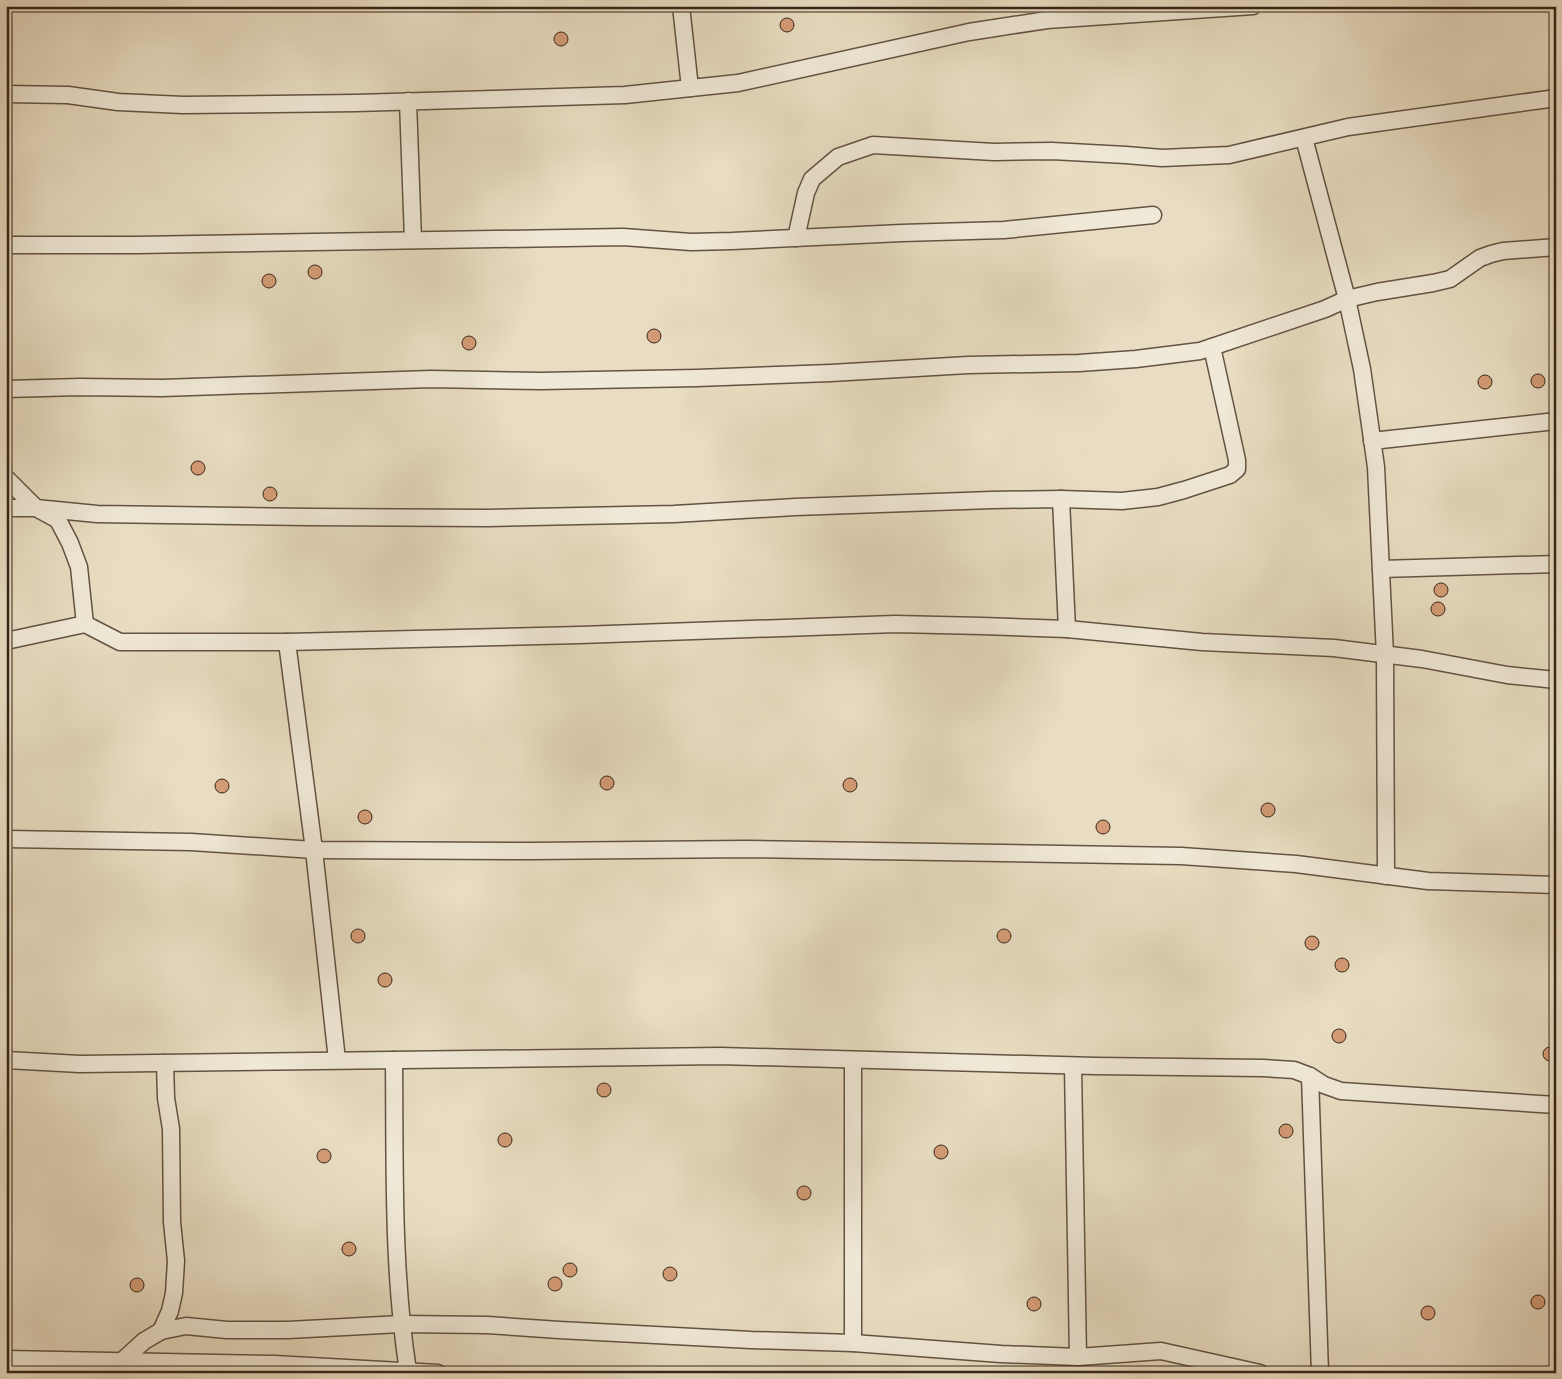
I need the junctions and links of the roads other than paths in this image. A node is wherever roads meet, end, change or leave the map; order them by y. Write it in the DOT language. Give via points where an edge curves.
graph roads {
  1 [pos="681,6"];
  2 [pos="1253,6"];
  3 [pos="690,88"];
  4 [pos="6,94"];
  5 [pos="1556,98"];
  6 [pos="408,101"];
  7 [pos="1304,138"];
  8 [pos="1153,215"];
  9 [pos="796,238"];
  10 [pos="413,240"];
  11 [pos="6,245"];
  12 [pos="1556,247"];
  13 [pos="1348,299"];
  14 [pos="1212,347"];
  15 [pos="6,388"];
  16 [pos="1556,421"];
  17 [pos="1372,441"];
  18 [pos="6,478"];
  19 [pos="1061,499"];
  20 [pos="6,508"];
  21 [pos="36,508"];
  22 [pos="1556,564"];
  23 [pos="1382,569"];
  24 [pos="85,624"];
  25 [pos="1066,629"];
  26 [pos="6,641"];
  27 [pos="287,642"];
  28 [pos="1385,655"];
  29 [pos="1556,680"];
  30 [pos="6,839"];
  31 [pos="314,850"];
  32 [pos="1386,876"];
  33 [pos="1556,885"];
  34 [pos="6,1060"];
  35 [pos="337,1060"];
  36 [pos="394,1060"];
  37 [pos="853,1060"];
  38 [pos="165,1063"];
  39 [pos="1074,1066"];
  40 [pos="1310,1076"];
  41 [pos="1556,1105"];
  42 [pos="401,1324"];
  43 [pos="161,1331"];
  44 [pos="853,1343"];
  45 [pos="1078,1357"];
  46 [pos="6,1359"];
  47 [pos="121,1362"];
  48 [pos="70,1367"];
  49 [pos="408,1371"];
  50 [pos="438,1373"];
  51 [pos="1260,1373"];
  52 [pos="1320,1373"];
  1 -- 3 [label="street"];
  2 -- 3 [label="street" via="1048,20 969,32 738,83"];
  3 -- 6 [label="street" via="625,95"];
  4 -- 6 [label="street" via="68,95 118,102 184,105"];
  5 -- 7 [label="street" via="1348,127"];
  6 -- 10 [label="street"];
  7 -- 9 [label="street" via="1229,155 1162,158 873,146 838,157 812,179"];
  7 -- 13 [label="street"];
  8 -- 9 [label="street" via="1004,230"];
  9 -- 10 [label="street" via="691,242 622,237"];
  10 -- 11 [label="street"];
  12 -- 13 [label="street" via="1503,251 1480,258 1450,279"];
  13 -- 14 [label="street"];
  13 -- 17 [label="street"];
  14 -- 15 [label="street" via="1190,353 1080,363 968,365 822,374"];
  14 -- 19 [label="street" via="1237,460 1234,473 1184,490 1122,502"];
  16 -- 17 [label="street"];
  17 -- 23 [label="street"];
  18 -- 21 [label="street"];
  19 -- 21 [label="street" via="488,518 97,514"];
  19 -- 25 [label="street"];
  20 -- 21 [label="street"];
  21 -- 24 [label="street" via="58,520 70,543 79,567"];
  22 -- 23 [label="street"];
  23 -- 28 [label="street"];
  24 -- 26 [label="street"];
  24 -- 27 [label="street" via="120,642"];
  25 -- 27 [label="street" via="895,624"];
  25 -- 28 [label="street" via="1202,642 1334,648"];
  27 -- 31 [label="street"];
  28 -- 29 [label="street"];
  28 -- 32 [label="street"];
  30 -- 31 [label="street" via="191,842"];
  31 -- 32 [label="street" via="747,850 1182,856"];
  31 -- 35 [label="street"];
  32 -- 33 [label="street" via="1457,883"];
  34 -- 38 [label="street" via="80,1064"];
  35 -- 36 [label="street"];
  35 -- 38 [label="street"];
  36 -- 37 [label="street" via="720,1056"];
  36 -- 42 [label="street" via="396,1247"];
  37 -- 39 [label="street"];
  37 -- 44 [label="street"];
  38 -- 43 [label="street" via="176,1261 174,1293"];
  39 -- 40 [label="street" via="1263,1068 1294,1070"];
  39 -- 45 [label="street"];
  40 -- 41 [label="street" via="1341,1091"];
  40 -- 52 [label="street"];
  42 -- 43 [label="street" via="288,1330 186,1326"];
  42 -- 44 [label="street" via="487,1325"];
  42 -- 49 [label="street"];
  43 -- 47 [label="street" via="144,1341"];
  44 -- 45 [label="street"];
  45 -- 51 [label="street" via="1161,1351"];
  46 -- 48 [label="street"];
  47 -- 48 [label="street"];
  47 -- 49 [label="street" via="274,1364"];
  49 -- 50 [label="street"];
}
